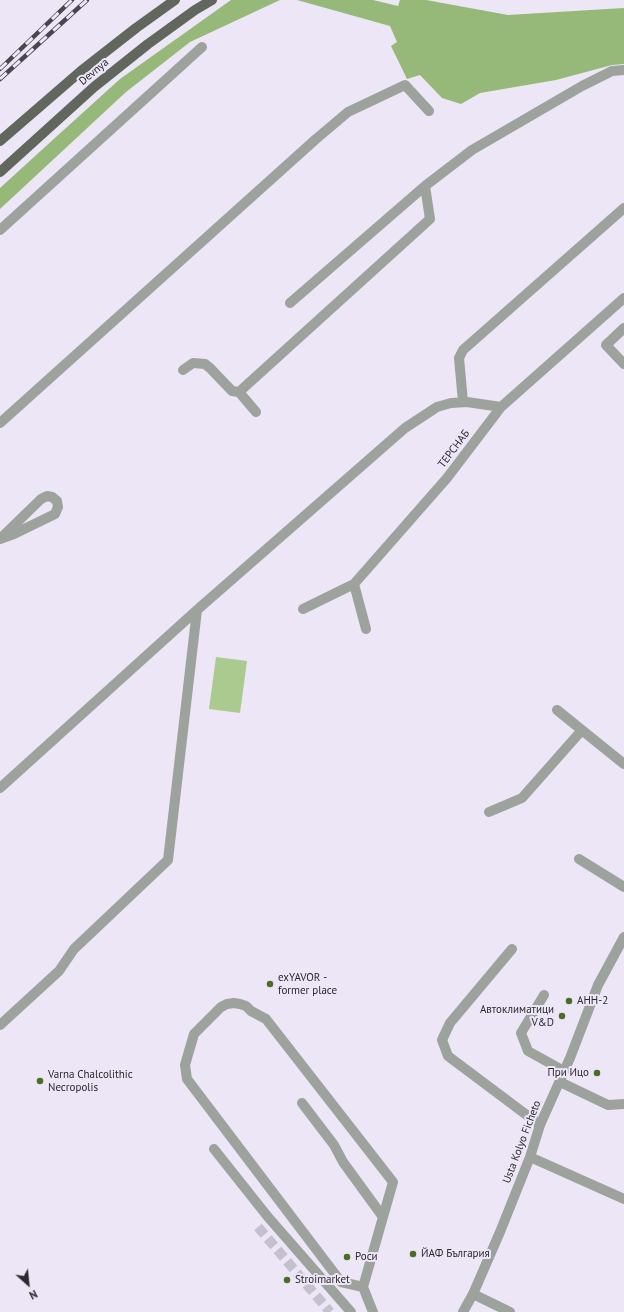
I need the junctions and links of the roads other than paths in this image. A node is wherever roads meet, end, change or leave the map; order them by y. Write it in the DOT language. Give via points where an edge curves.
graph roads {
  1 [pos="175,0"];
  2 [pos="212,0"];
  3 [pos="202,47"];
  4 [pos="624,70"];
  5 [pos="429,111"];
  6 [pos="0,141"];
  7 [pos="0,172"];
  8 [pos="425,186"];
  9 [pos="624,208"];
  10 [pos="0,230"];
  11 [pos="624,298"];
  12 [pos="290,303"];
  13 [pos="624,328"];
  14 [pos="624,364"];
  15 [pos="183,370"];
  16 [pos="239,392"];
  17 [pos="463,402"];
  18 [pos="501,407"];
  19 [pos="256,412"];
  20 [pos="0,423"];
  21 [pos="0,539"];
  22 [pos="354,584"];
  23 [pos="302,609"];
  24 [pos="197,610"];
  25 [pos="366,629"];
  26 [pos="557,710"];
  27 [pos="582,730"];
  28 [pos="624,764"];
  29 [pos="0,788"];
  30 [pos="489,812"];
  31 [pos="579,859"];
  32 [pos="624,888"];
  33 [pos="624,937"];
  34 [pos="512,949"];
  35 [pos="544,996"];
  36 [pos="0,1025"];
  37 [pos="564,1071"];
  38 [pos="560,1082"];
  39 [pos="302,1103"];
  40 [pos="624,1104"];
  41 [pos="540,1125"];
  42 [pos="214,1149"];
  43 [pos="530,1157"];
  44 [pos="624,1199"];
  45 [pos="383,1217"];
  46 [pos="363,1287"];
  47 [pos="473,1294"];
  48 [pos="351,1312"];
  49 [pos="373,1312"];
  50 [pos="463,1312"];
  51 [pos="510,1312"];
  1 -- 6 [label="main road, Devnya" via="87,66"];
  2 -- 7 [label="main road, Devnya" via="136,53 94,87"];
  3 -- 10 [label="street"];
  4 -- 8 [label="street" via="612,72 582,86 472,150"];
  5 -- 20 [label="street" via="405,85 348,112"];
  8 -- 12 [label="street"];
  8 -- 16 [label="street" via="430,220"];
  9 -- 17 [label="street" via="463,350 459,358"];
  11 -- 18 [label="street, ТЕРСНАБ"];
  13 -- 14 [label="street" via="606,345"];
  15 -- 16 [label="street" via="193,363 205,364 232,391"];
  16 -- 19 [label="street"];
  17 -- 18 [label="street"];
  17 -- 24 [label="street" via="438,407 405,428"];
  18 -- 22 [label="street, ТЕРСНАБ" via="447,478"];
  21 -- 21 [label="street" via="53,516 58,510 57,501 50,496 41,499"];
  22 -- 23 [label="street, ТЕРСНАБ"];
  22 -- 25 [label="street"];
  24 -- 29 [label="street"];
  24 -- 36 [label="street" via="168,860 74,949 59,971"];
  26 -- 27 [label="street"];
  27 -- 28 [label="street"];
  27 -- 30 [label="street" via="522,798"];
  31 -- 32 [label="street"];
  33 -- 37 [label="street, Usta Kolyo Ficheto" via="598,985"];
  34 -- 41 [label="street" via="450,1023 442,1040 448,1056"];
  35 -- 37 [label="street" via="521,1033 528,1051"];
  37 -- 38 [label="street, Usta Kolyo Ficheto"];
  38 -- 40 [label="street" via="608,1105"];
  38 -- 41 [label="street, Usta Kolyo Ficheto"];
  39 -- 45 [label="street"];
  41 -- 43 [label="street, Usta Kolyo Ficheto"];
  42 -- 48 [label="street" via="268,1217"];
  43 -- 44 [label="street"];
  43 -- 47 [label="street, Usta Kolyo Ficheto"];
  45 -- 46 [label="street"];
  45 -- 46 [label="street" via="393,1182 266,1019 246,1006 234,1002 221,1007 194,1034 185,1065 187,1078 341,1282"];
  46 -- 49 [label="street"];
  47 -- 50 [label="street, Usta Kolyo Ficheto"];
  47 -- 51 [label="street"];
}
